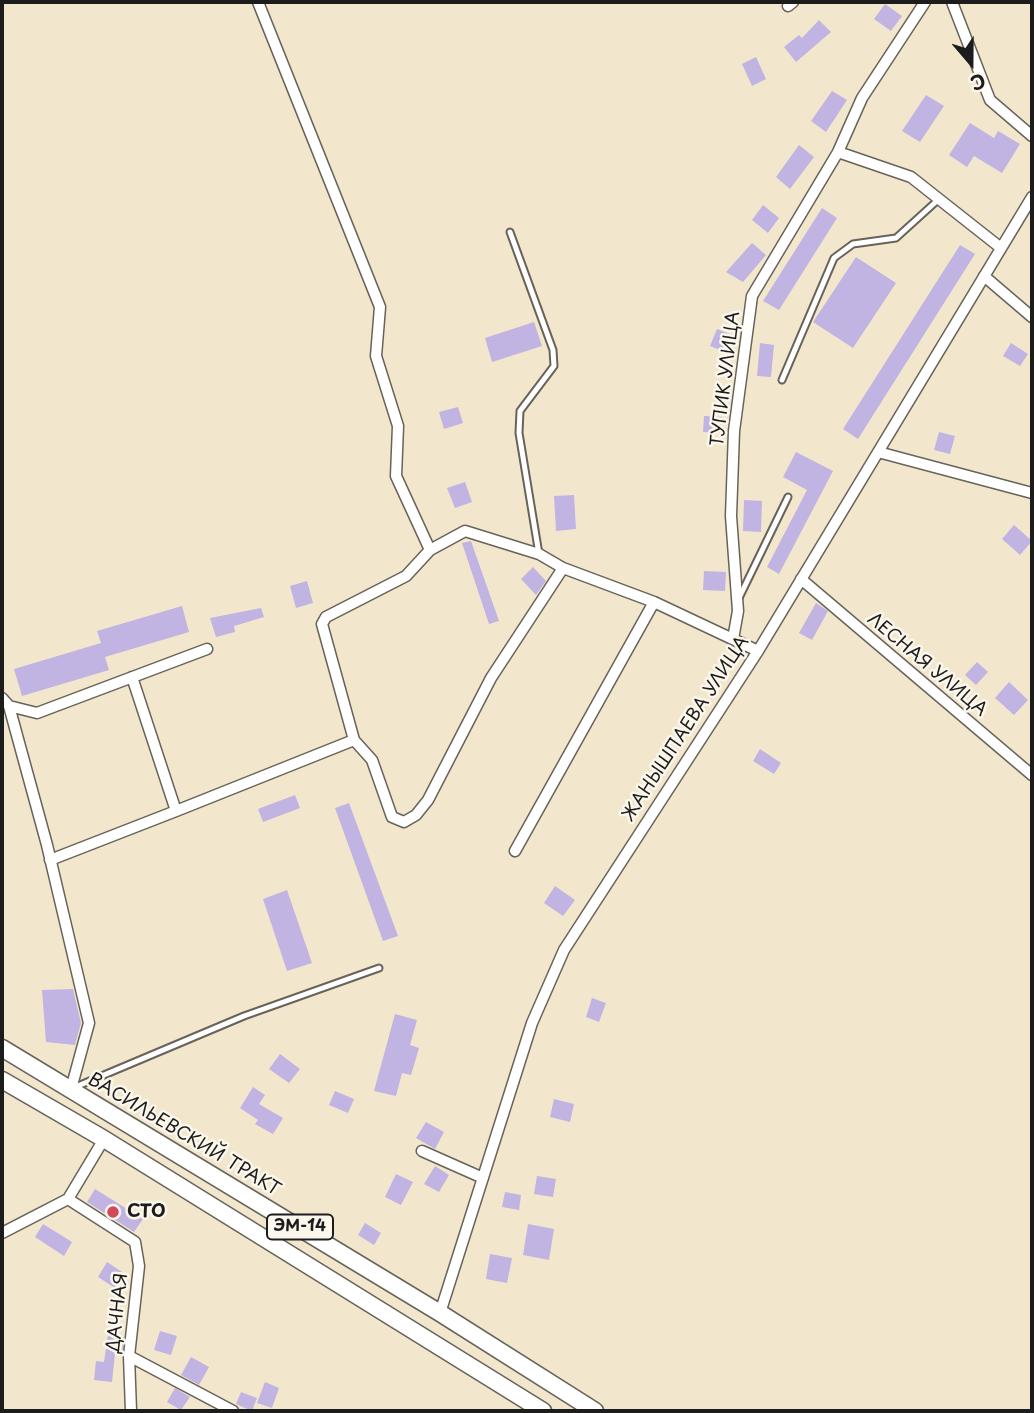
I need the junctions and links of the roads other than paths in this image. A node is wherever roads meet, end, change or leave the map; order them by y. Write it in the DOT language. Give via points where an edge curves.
graph roads {
  1 [pos="258,2"];
  2 [pos="925,2"];
  3 [pos="952,2"];
  4 [pos="1032,136"];
  5 [pos="838,152"];
  6 [pos="1032,197"];
  7 [pos="939,199"];
  8 [pos="510,232"];
  9 [pos="1001,248"];
  10 [pos="984,276"];
  11 [pos="1032,317"];
  12 [pos="782,380"];
  13 [pos="878,452"];
  14 [pos="1032,493"];
  15 [pos="788,497"];
  16 [pos="429,550"];
  17 [pos="539,554"];
  18 [pos="563,568"];
  19 [pos="801,579"];
  20 [pos="737,601"];
  21 [pos="654,602"];
  22 [pos="733,639"];
  23 [pos="207,649"];
  24 [pos="758,651"];
  25 [pos="132,677"];
  26 [pos="5,702"];
  27 [pos="354,740"];
  28 [pos="1032,775"];
  29 [pos="176,811"];
  30 [pos="516,851"];
  31 [pos="50,860"];
  32 [pos="379,968"];
  33 [pos="2,1048"];
  34 [pos="2,1080"];
  35 [pos="71,1089"];
  36 [pos="104,1139"];
  37 [pos="169,1147"];
  38 [pos="422,1151"];
  39 [pos="153,1169"];
  40 [pos="208,1171"];
  41 [pos="482,1178"];
  42 [pos="192,1194"];
  43 [pos="68,1199"];
  44 [pos="2,1233"];
  45 [pos="440,1313"];
  46 [pos="129,1356"];
  47 [pos="131,1411"];
  48 [pos="233,1411"];
  49 [pos="543,1411"];
  50 [pos="595,1411"];
  1 -- 16 [label="street" via="380,307 376,356 398,426 396,476"];
  2 -- 5 [label="street, ТУПИК УЛИЦА" via="862,98"];
  3 -- 4 [label="street" via="990,100"];
  5 -- 7 [label="street" via="911,177"];
  5 -- 20 [label="street, ТУПИК УЛИЦА" via="752,296 734,431"];
  6 -- 9 [label="street, ЖАНЫШПАЕВА УЛИЦА"];
  7 -- 9 [label="street"];
  7 -- 12 [label="lane" via="896,238 853,244 834,258"];
  8 -- 17 [label="lane" via="553,350 554,366 520,411 519,433"];
  9 -- 10 [label="street, ЖАНЫШПАЕВА УЛИЦА"];
  10 -- 11 [label="street"];
  10 -- 13 [label="street, ЖАНЫШПАЕВА УЛИЦА"];
  13 -- 14 [label="street"];
  13 -- 19 [label="street, ЖАНЫШПАЕВА УЛИЦА"];
  15 -- 20 [label="lane"];
  16 -- 17 [label="street" via="465,531"];
  16 -- 27 [label="street" via="406,576 326,617 322,624"];
  17 -- 18 [label="street"];
  18 -- 21 [label="street"];
  18 -- 27 [label="street" via="492,678 416,816 404,822 392,817 372,761"];
  19 -- 24 [label="street, ЖАНЫШПАЕВА УЛИЦА"];
  19 -- 28 [label="street, ЛЕСНАЯ УЛИЦА"];
  20 -- 22 [label="street, ТУПИК УЛИЦА"];
  21 -- 22 [label="street"];
  21 -- 30 [label="street"];
  22 -- 24 [label="street"];
  23 -- 25 [label="street"];
  24 -- 41 [label="street, ЖАНЫШПАЕВА УЛИЦА" via="564,950 532,1023"];
  25 -- 26 [label="street" via="37,713"];
  25 -- 29 [label="street"];
  26 -- 31 [label="street"];
  27 -- 29 [label="street"];
  29 -- 31 [label="street"];
  31 -- 35 [label="street" via="89,1023"];
  32 -- 35 [label="lane" via="244,1016"];
  33 -- 35 [label="main road, ВАСИЛЬЕВСКИЙ ТРАКТ / ЭМ-14"];
  34 -- 36 [label="main road, ЭМ-14"];
  35 -- 37 [label="main road, ВАСИЛЬЕВСКИЙ ТРАКТ / ЭМ-14"];
  36 -- 39 [label="main road, ЭМ-14"];
  36 -- 43 [label="street"];
  37 -- 39 [label="main road"];
  37 -- 40 [label="main road, ВАСИЛЬЕВСКИЙ ТРАКТ / ЭМ-14"];
  38 -- 41 [label="street"];
  39 -- 42 [label="main road, ЭМ-14"];
  40 -- 42 [label="main road"];
  40 -- 45 [label="main road, ВАСИЛЬЕВСКИЙ ТРАКТ / ЭМ-14"];
  41 -- 45 [label="street, ЖАНЫШПАЕВА УЛИЦА"];
  42 -- 49 [label="main road, ЭМ-14"];
  43 -- 44 [label="street"];
  43 -- 46 [label="street, ДАЧНАЯ" via="135,1242 139,1266"];
  45 -- 50 [label="main road, ВАСИЛЬЕВСКИЙ ТРАКТ / ЭМ-14"];
  46 -- 47 [label="street, ДАЧНАЯ"];
  46 -- 48 [label="street"];
}
